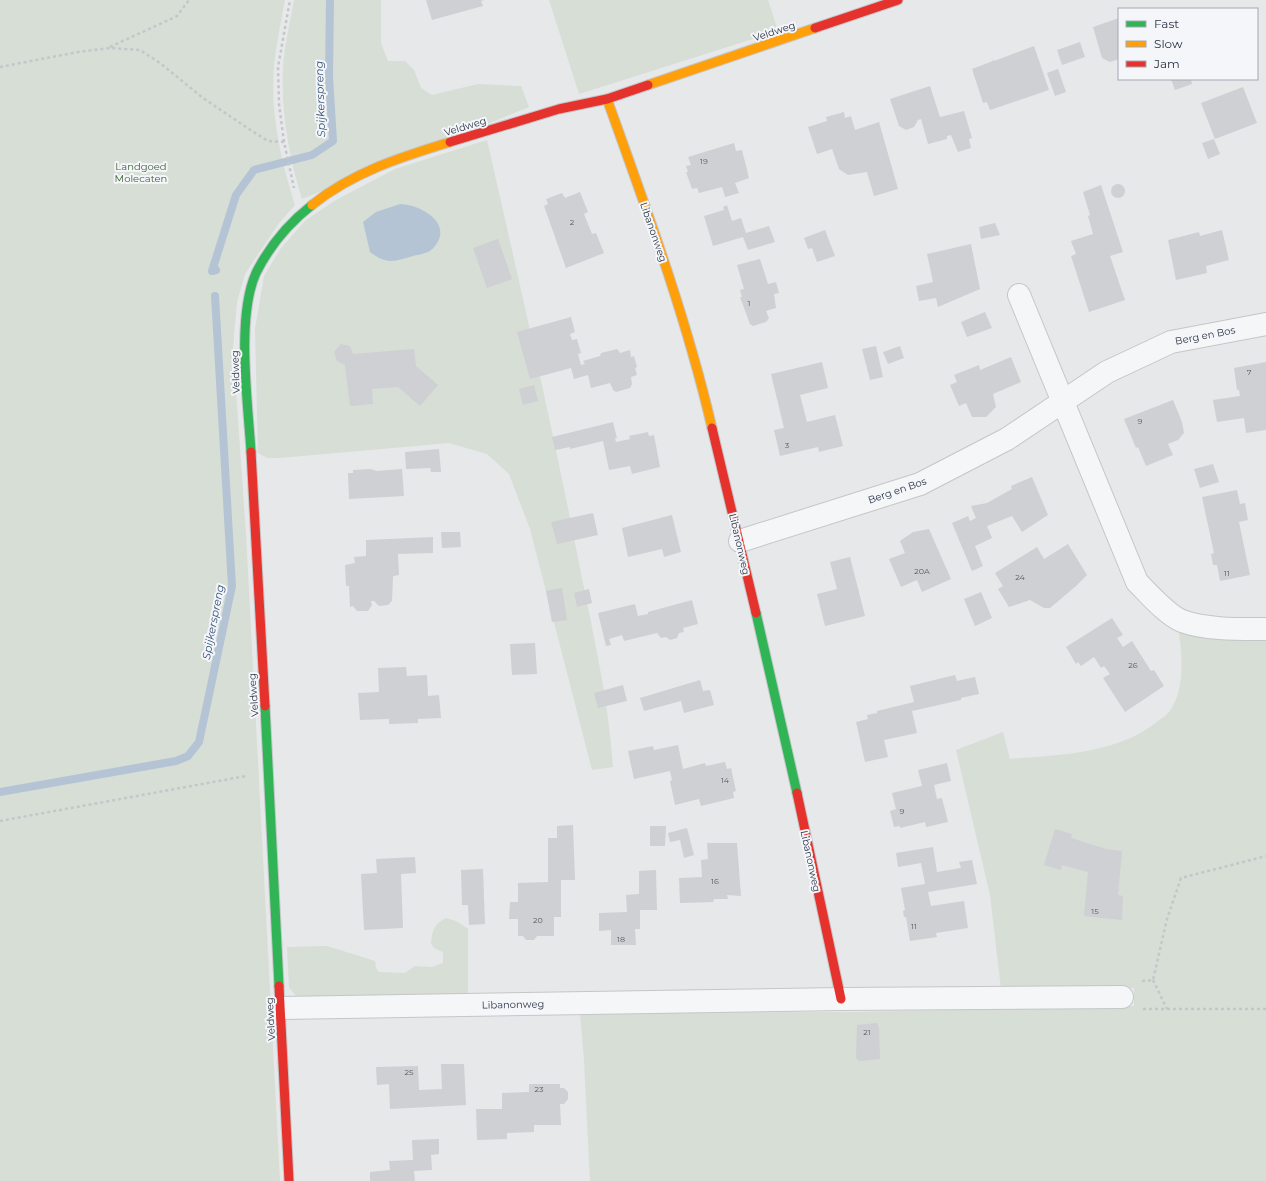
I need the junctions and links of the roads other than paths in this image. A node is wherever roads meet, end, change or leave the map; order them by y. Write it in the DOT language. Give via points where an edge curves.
graph roads {
  1 [pos="898,0"];
  2 [pos="607,99"];
  3 [pos="1019,295"];
  4 [pos="1266,324"];
  5 [pos="1062,400"];
  6 [pos="740,541"];
  7 [pos="1266,628"];
  8 [pos="1122,997"];
  9 [pos="841,999"];
  10 [pos="281,1008"];
  11 [pos="289,1181"];
  1 -- 2 [label="street, Veldweg"];
  2 -- 6 [label="street, Libanonweg" via="679,304 701,380"];
  2 -- 10 [label="street, Veldweg" via="559,109 394,159 363,174 331,190 302,213 276,242 256,274 248,301 245,328 246,359"];
  3 -- 5 [label="street"];
  4 -- 5 [label="street, Berg en Bos" via="1171,342 1107,372"];
  5 -- 6 [label="street, Berg en Bos" via="1007,439 920,484"];
  5 -- 7 [label="street" via="1137,582 1160,605 1182,621 1221,628"];
  6 -- 9 [label="street, Libanonweg"];
  8 -- 9 [label="street, Libanonweg"];
  9 -- 10 [label="street, Libanonweg"];
  10 -- 11 [label="street, Veldweg"];
}
